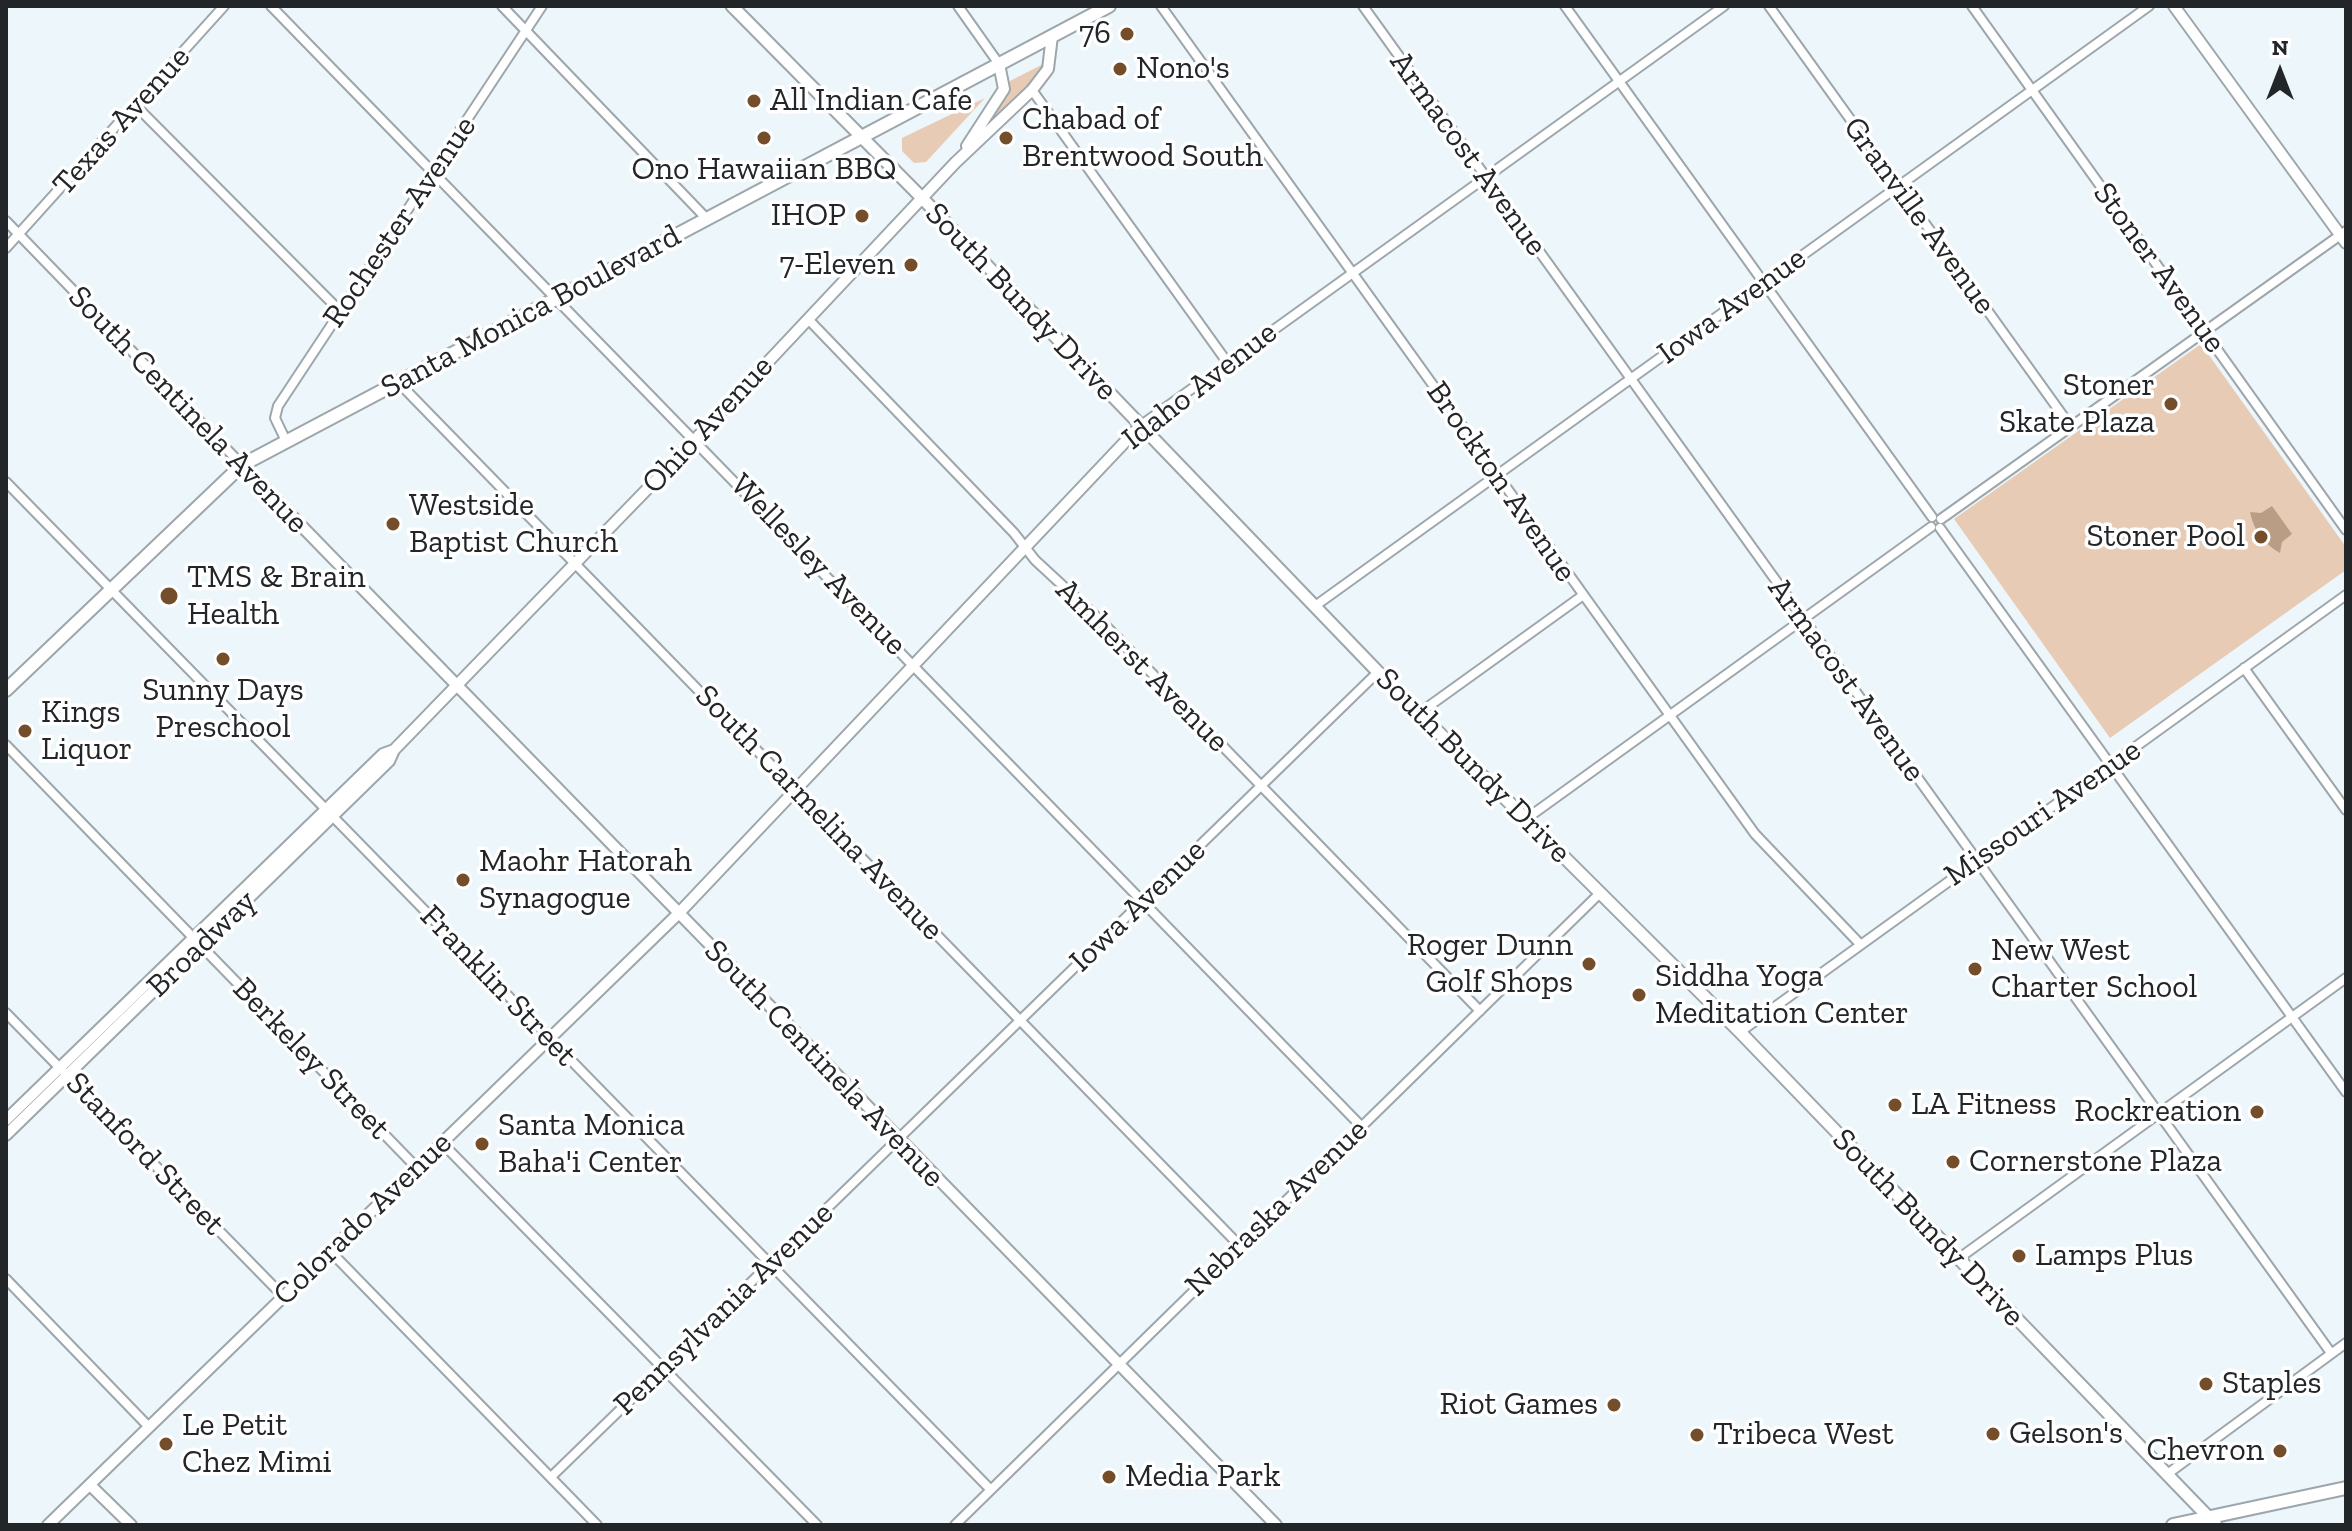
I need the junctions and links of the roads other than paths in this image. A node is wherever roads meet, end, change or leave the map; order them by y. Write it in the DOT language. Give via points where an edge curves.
graph roads {
  1 [pos="224,6"];
  2 [pos="271,6"];
  3 [pos="502,6"];
  4 [pos="542,6"];
  5 [pos="732,6"];
  6 [pos="958,6"];
  7 [pos="1109,6"];
  8 [pos="1161,6"];
  9 [pos="1363,6"];
  10 [pos="1565,6"];
  11 [pos="1724,6"];
  12 [pos="1769,6"];
  13 [pos="1972,6"];
  14 [pos="2149,6"];
  15 [pos="2174,6"];
  16 [pos="526,30"];
  17 [pos="1052,36"];
  18 [pos="999,64"];
  19 [pos="1619,82"];
  20 [pos="1032,90"];
  21 [pos="2032,90"];
  22 [pos="136,106"];
  23 [pos="859,138"];
  24 [pos="955,163"];
  25 [pos="431,173"];
  26 [pos="1485,179"];
  27 [pos="1898,186"];
  28 [pos="922,198"];
  29 [pos="707,219"];
  30 [pos="6,221"];
  31 [pos="19,235"];
  32 [pos="2344,237"];
  33 [pos="6,248"];
  34 [pos="1352,273"];
  35 [pos="1765,282"];
  36 [pos="555,299"];
  37 [pos="340,311"];
  38 [pos="808,319"];
  39 [pos="2204,331"];
  40 [pos="1227,362"];
  41 [pos="1631,379"];
  42 [pos="398,382"];
  43 [pos="1140,426"];
  44 [pos="2071,427"];
  45 [pos="695,440"];
  46 [pos="286,441"];
  47 [pos="242,465"];
  48 [pos="1497,475"];
  49 [pos="6,482"];
  50 [pos="1936,523"];
  51 [pos="2346,530"];
  52 [pos="1025,547"];
  53 [pos="576,564"];
  54 [pos="110,590"];
  55 [pos="2346,595"];
  56 [pos="1582,596"];
  57 [pos="1315,606"];
  58 [pos="1803,620"];
  59 [pos="915,664"];
  60 [pos="2244,668"];
  61 [pos="1378,672"];
  62 [pos="459,686"];
  63 [pos="6,690"];
  64 [pos="1418,714"];
  65 [pos="1670,716"];
  66 [pos="6,745"];
  67 [pos="2111,764"];
  68 [pos="1262,785"];
  69 [pos="796,789"];
  70 [pos="2346,810"];
  71 [pos="329,813"];
  72 [pos="1526,819"];
  73 [pos="1976,861"];
  74 [pos="1600,893"];
  75 [pos="1142,900"];
  76 [pos="678,914"];
  77 [pos="197,941"];
  78 [pos="1859,943"];
  79 [pos="2346,978"];
  80 [pos="1480,1011"];
  81 [pos="6,1013"];
  82 [pos="2294,1016"];
  83 [pos="1021,1020"];
  84 [pos="1740,1032"];
  85 [pos="547,1038"];
  86 [pos="63,1071"];
  87 [pos="2346,1092"];
  88 [pos="2159,1114"];
  89 [pos="6,1120"];
  90 [pos="1361,1126"];
  91 [pos="6,1135"];
  92 [pos="898,1139"];
  93 [pos="441,1142"];
  94 [pos="416,1167"];
  95 [pos="1239,1245"];
  96 [pos="330,1251"];
  97 [pos="1958,1259"];
  98 [pos="769,1266"];
  99 [pos="6,1279"];
  100 [pos="283,1296"];
  101 [pos="2346,1343"];
  102 [pos="2331,1353"];
  103 [pos="1118,1365"];
  104 [pos="663,1368"];
  105 [pos="149,1427"];
  106 [pos="2166,1475"];
  107 [pos="551,1477"];
  108 [pos="90,1485"];
  109 [pos="2346,1488"];
  110 [pos="990,1489"];
  111 [pos="2212,1521"];
  112 [pos="48,1525"];
  113 [pos="131,1525"];
  114 [pos="597,1525"];
  115 [pos="817,1525"];
  116 [pos="955,1525"];
  117 [pos="1276,1525"];
  118 [pos="2173,1525"];
  1 -- 22 [label="street, Texas Avenue"];
  2 -- 25 [label="street, Wellesley Avenue"];
  3 -- 16 [label="street"];
  4 -- 16 [label="street, Rochester Avenue"];
  5 -- 23 [label="main road, South Bundy Drive"];
  6 -- 18 [label="street"];
  7 -- 17 [label="main road, Santa Monica Boulevard"];
  8 -- 34 [label="street, Brockton Avenue"];
  9 -- 26 [label="street, Armacost Avenue"];
  10 -- 19 [label="street"];
  11 -- 19 [label="street, Idaho Avenue"];
  12 -- 27 [label="street, Granville Avenue"];
  13 -- 21 [label="street, Stoner Avenue"];
  14 -- 21 [label="street, Iowa Avenue"];
  15 -- 32 [label="street"];
  16 -- 25 [label="street, Rochester Avenue"];
  16 -- 29 [label="street"];
  17 -- 18 [label="main road, Santa Monica Boulevard"];
  17 -- 20 [label="street, Ohio Avenue" via="1048,69"];
  18 -- 23 [label="main road, Santa Monica Boulevard"];
  18 -- 24 [label="street, Ohio Avenue" via="1004,89"];
  19 -- 26 [label="street, Idaho Avenue"];
  19 -- 35 [label="street"];
  20 -- 24 [label="street, Ohio Avenue"];
  20 -- 40 [label="street"];
  21 -- 27 [label="street, Iowa Avenue"];
  21 -- 39 [label="street, Stoner Avenue"];
  22 -- 31 [label="street, Texas Avenue"];
  22 -- 37 [label="street"];
  23 -- 28 [label="main road, South Bundy Drive"];
  23 -- 29 [label="main road, Santa Monica Boulevard"];
  24 -- 28 [label="street, Ohio Avenue"];
  25 -- 36 [label="street, Wellesley Avenue"];
  25 -- 37 [label="street, Rochester Avenue"];
  26 -- 34 [label="street, Idaho Avenue"];
  26 -- 41 [label="street, Armacost Avenue"];
  27 -- 35 [label="street, Iowa Avenue"];
  27 -- 44 [label="street, Granville Avenue"];
  28 -- 38 [label="street, Ohio Avenue"];
  28 -- 43 [label="main road, South Bundy Drive"];
  29 -- 36 [label="main road, Santa Monica Boulevard"];
  30 -- 31 [label="street, South Centinela Avenue"];
  31 -- 33 [label="street, Texas Avenue"];
  31 -- 47 [label="street, South Centinela Avenue"];
  32 -- 39 [label="street"];
  34 -- 40 [label="street, Idaho Avenue"];
  34 -- 48 [label="street, Brockton Avenue"];
  35 -- 41 [label="street, Iowa Avenue"];
  35 -- 50 [label="street"];
  36 -- 42 [label="main road, Santa Monica Boulevard"];
  36 -- 45 [label="street, Wellesley Avenue"];
  37 -- 46 [label="street, Rochester Avenue" via="278,406 275,418"];
  38 -- 45 [label="street, Ohio Avenue"];
  38 -- 52 [label="street, Amherst Avenue"];
  39 -- 44 [label="street"];
  39 -- 51 [label="street, Stoner Avenue"];
  40 -- 43 [label="street, Idaho Avenue"];
  41 -- 48 [label="street, Iowa Avenue"];
  41 -- 58 [label="street, Armacost Avenue"];
  42 -- 46 [label="main road, Santa Monica Boulevard"];
  42 -- 53 [label="street, South Carmelina Avenue"];
  43 -- 52 [label="street, Idaho Avenue"];
  43 -- 57 [label="main road, South Bundy Drive"];
  44 -- 50 [label="street"];
  45 -- 53 [label="street, Ohio Avenue"];
  45 -- 59 [label="street, Wellesley Avenue"];
  46 -- 47 [label="main road, Santa Monica Boulevard"];
  47 -- 54 [label="main road, Santa Monica Boulevard"];
  47 -- 62 [label="street, South Centinela Avenue"];
  48 -- 56 [label="street, Brockton Avenue"];
  48 -- 57 [label="street, Iowa Avenue"];
  49 -- 54 [label="street, Franklin Street"];
  50 -- 58 [label="street"];
  50 -- 67 [label="street"];
  52 -- 59 [label="street, Idaho Avenue"];
  52 -- 68 [label="street, Amherst Avenue"];
  53 -- 62 [label="street, Ohio Avenue"];
  53 -- 69 [label="street, South Carmelina Avenue"];
  54 -- 63 [label="main road, Santa Monica Boulevard"];
  54 -- 71 [label="street, Franklin Street"];
  55 -- 60 [label="street, Missouri Avenue"];
  56 -- 64 [label="street"];
  56 -- 65 [label="street, Brockton Avenue"];
  57 -- 61 [label="main road, South Bundy Drive"];
  58 -- 65 [label="street"];
  58 -- 73 [label="street, Armacost Avenue"];
  59 -- 69 [label="street, Idaho Avenue"];
  59 -- 75 [label="street, Wellesley Avenue"];
  60 -- 67 [label="street, Missouri Avenue"];
  60 -- 70 [label="street"];
  61 -- 64 [label="main road, South Bundy Drive"];
  61 -- 68 [label="street, Iowa Avenue"];
  62 -- 71 [label="street, Broadway" via="389,761"];
  62 -- 76 [label="street, South Centinela Avenue"];
  64 -- 72 [label="main road, South Bundy Drive"];
  65 -- 72 [label="street"];
  65 -- 78 [label="street, Brockton Avenue" via="1755,834"];
  66 -- 77 [label="street, Berkeley Street"];
  67 -- 73 [label="street, Missouri Avenue"];
  67 -- 82 [label="street"];
  68 -- 75 [label="street, Iowa Avenue"];
  68 -- 80 [label="street, Amherst Avenue"];
  69 -- 76 [label="street, Idaho Avenue"];
  69 -- 83 [label="street, South Carmelina Avenue"];
  71 -- 77 [label="street, Broadway"];
  71 -- 85 [label="street, Franklin Street"];
  72 -- 74 [label="main road, South Bundy Drive"];
  73 -- 78 [label="street, Missouri Avenue"];
  73 -- 88 [label="street, Armacost Avenue"];
  74 -- 80 [label="street, Nebraska Avenue"];
  74 -- 84 [label="main road, South Bundy Drive"];
  75 -- 83 [label="street, Iowa Avenue"];
  75 -- 90 [label="street, Wellesley Avenue"];
  76 -- 85 [label="street, Colorado Avenue"];
  76 -- 92 [label="street, South Centinela Avenue"];
  77 -- 86 [label="street, Broadway"];
  77 -- 94 [label="street, Berkeley Street"];
  78 -- 84 [label="street, Missouri Avenue"];
  79 -- 82 [label="street"];
  80 -- 90 [label="street, Nebraska Avenue"];
  81 -- 86 [label="street, Stanford Street"];
  82 -- 87 [label="street"];
  82 -- 88 [label="street"];
  83 -- 92 [label="street, Iowa Avenue"];
  83 -- 95 [label="street, South Carmelina Avenue"];
  84 -- 97 [label="main road, South Bundy Drive"];
  85 -- 93 [label="street, Colorado Avenue"];
  85 -- 98 [label="street, Franklin Street"];
  86 -- 89 [label="street, Broadway"];
  86 -- 91 [label="street, Broadway"];
  86 -- 100 [label="street, Stanford Street"];
  88 -- 97 [label="street"];
  88 -- 102 [label="street, Armacost Avenue"];
  90 -- 95 [label="street, Nebraska Avenue"];
  92 -- 98 [label="street, Pennsylvania Avenue"];
  92 -- 103 [label="street, South Centinela Avenue"];
  93 -- 94 [label="street, Colorado Avenue"];
  93 -- 104 [label="street"];
  94 -- 96 [label="street, Colorado Avenue"];
  95 -- 103 [label="street, Nebraska Avenue"];
  96 -- 100 [label="street, Colorado Avenue"];
  96 -- 107 [label="street"];
  97 -- 106 [label="main road, South Bundy Drive"];
  98 -- 104 [label="street, Pennsylvania Avenue"];
  98 -- 110 [label="street, Franklin Street"];
  99 -- 105 [label="street"];
  100 -- 105 [label="street, Colorado Avenue"];
  101 -- 102 [label="street"];
  102 -- 106 [label="street"];
  103 -- 110 [label="street, Nebraska Avenue"];
  103 -- 117 [label="street, South Centinela Avenue"];
  104 -- 107 [label="street, Pennsylvania Avenue"];
  104 -- 115 [label="street"];
  105 -- 108 [label="street, Colorado Avenue"];
  106 -- 111 [label="main road, South Bundy Drive"];
  107 -- 114 [label="street"];
  108 -- 112 [label="street, Colorado Avenue"];
  108 -- 113 [label="street"];
  109 -- 111 [label="main road"];
  110 -- 116 [label="street, Nebraska Avenue"];
  111 -- 118 [label="main road"];
}
